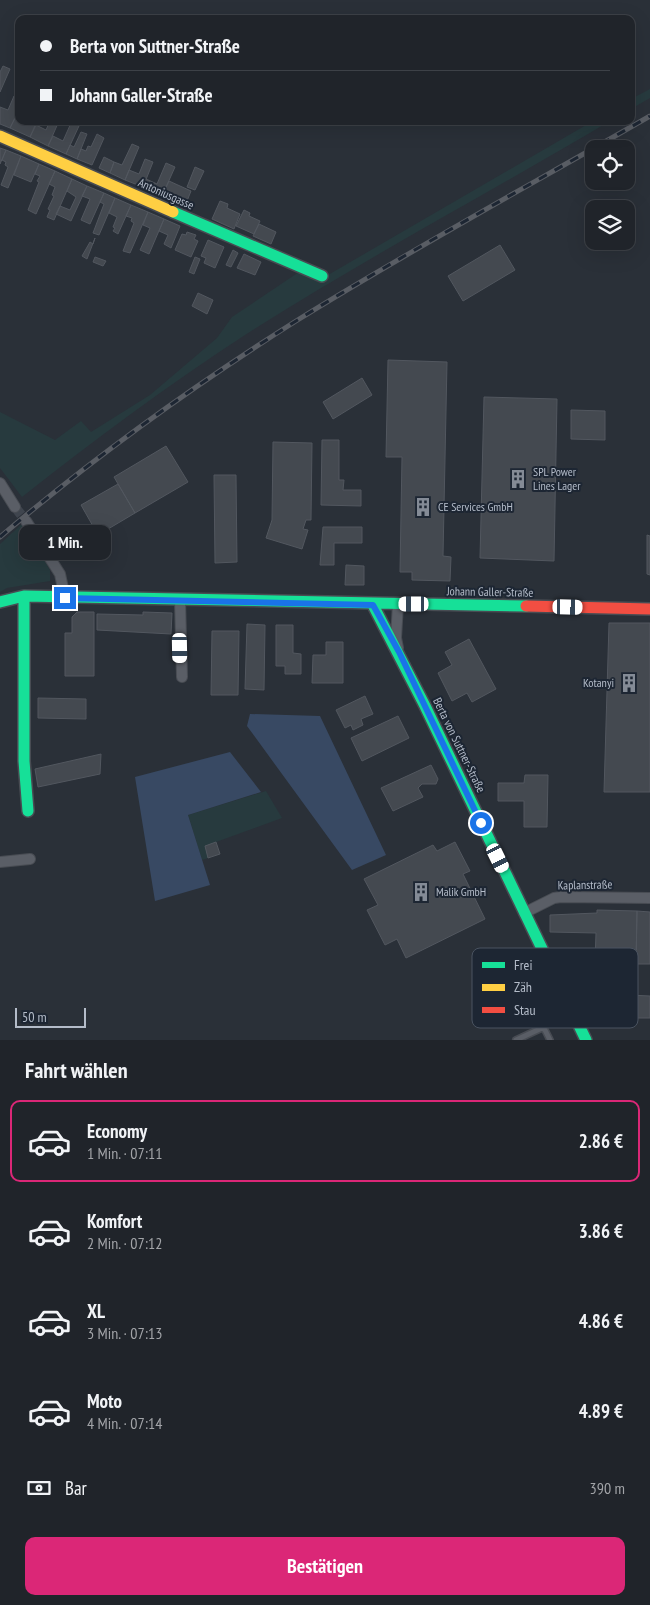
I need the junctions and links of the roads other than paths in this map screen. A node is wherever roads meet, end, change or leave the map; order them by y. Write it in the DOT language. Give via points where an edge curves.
graph roads {
  1 [pos="0,136"];
  2 [pos="322,276"];
  3 [pos="0,483"];
  4 [pos="15,507"];
  5 [pos="26,521"];
  6 [pos="24,596"];
  7 [pos="65,598"];
  8 [pos="180,600"];
  9 [pos="0,602"];
  10 [pos="398,604"];
  11 [pos="373,605"];
  12 [pos="650,609"];
  13 [pos="399,652"];
  14 [pos="182,677"];
  15 [pos="28,811"];
  16 [pos="30,859"];
  17 [pos="0,862"];
  18 [pos="650,898"];
  19 [pos="524,913"];
  20 [pos="541,948"];
  21 [pos="580,1028"];
  22 [pos="516,1040"];
  23 [pos="550,1040"];
  24 [pos="586,1040"];
  1 -- 2 [label="street, Antoniusgasse"];
  3 -- 4 [label="street"];
  5 -- 7 [label="street" via="60,574"];
  6 -- 7 [label="street, Johann Galler-Straße"];
  6 -- 9 [label="street, Johann Galler-Straße"];
  6 -- 15 [label="street" via="24,761"];
  7 -- 8 [label="street, Johann Galler-Straße"];
  8 -- 11 [label="street, Johann Galler-Straße"];
  8 -- 14 [label="street"];
  10 -- 11 [label="street, Johann Galler-Straße"];
  10 -- 12 [label="street, Johann Galler-Straße"];
  10 -- 13 [label="street, Berta von Suttner-Straße" via="396,638"];
  11 -- 13 [label="street, Berta von Suttner-Straße"];
  13 -- 19 [label="street, Berta von Suttner-Straße"];
  16 -- 17 [label="street"];
  18 -- 19 [label="street, Kaplanstraße" via="561,897"];
  19 -- 20 [label="street, Berta von Suttner-Straße"];
  21 -- 24 [label="street, Berta von Suttner-Straße"];
  22 -- 23 [label="lane" via="540,1028 546,1030"];
}
